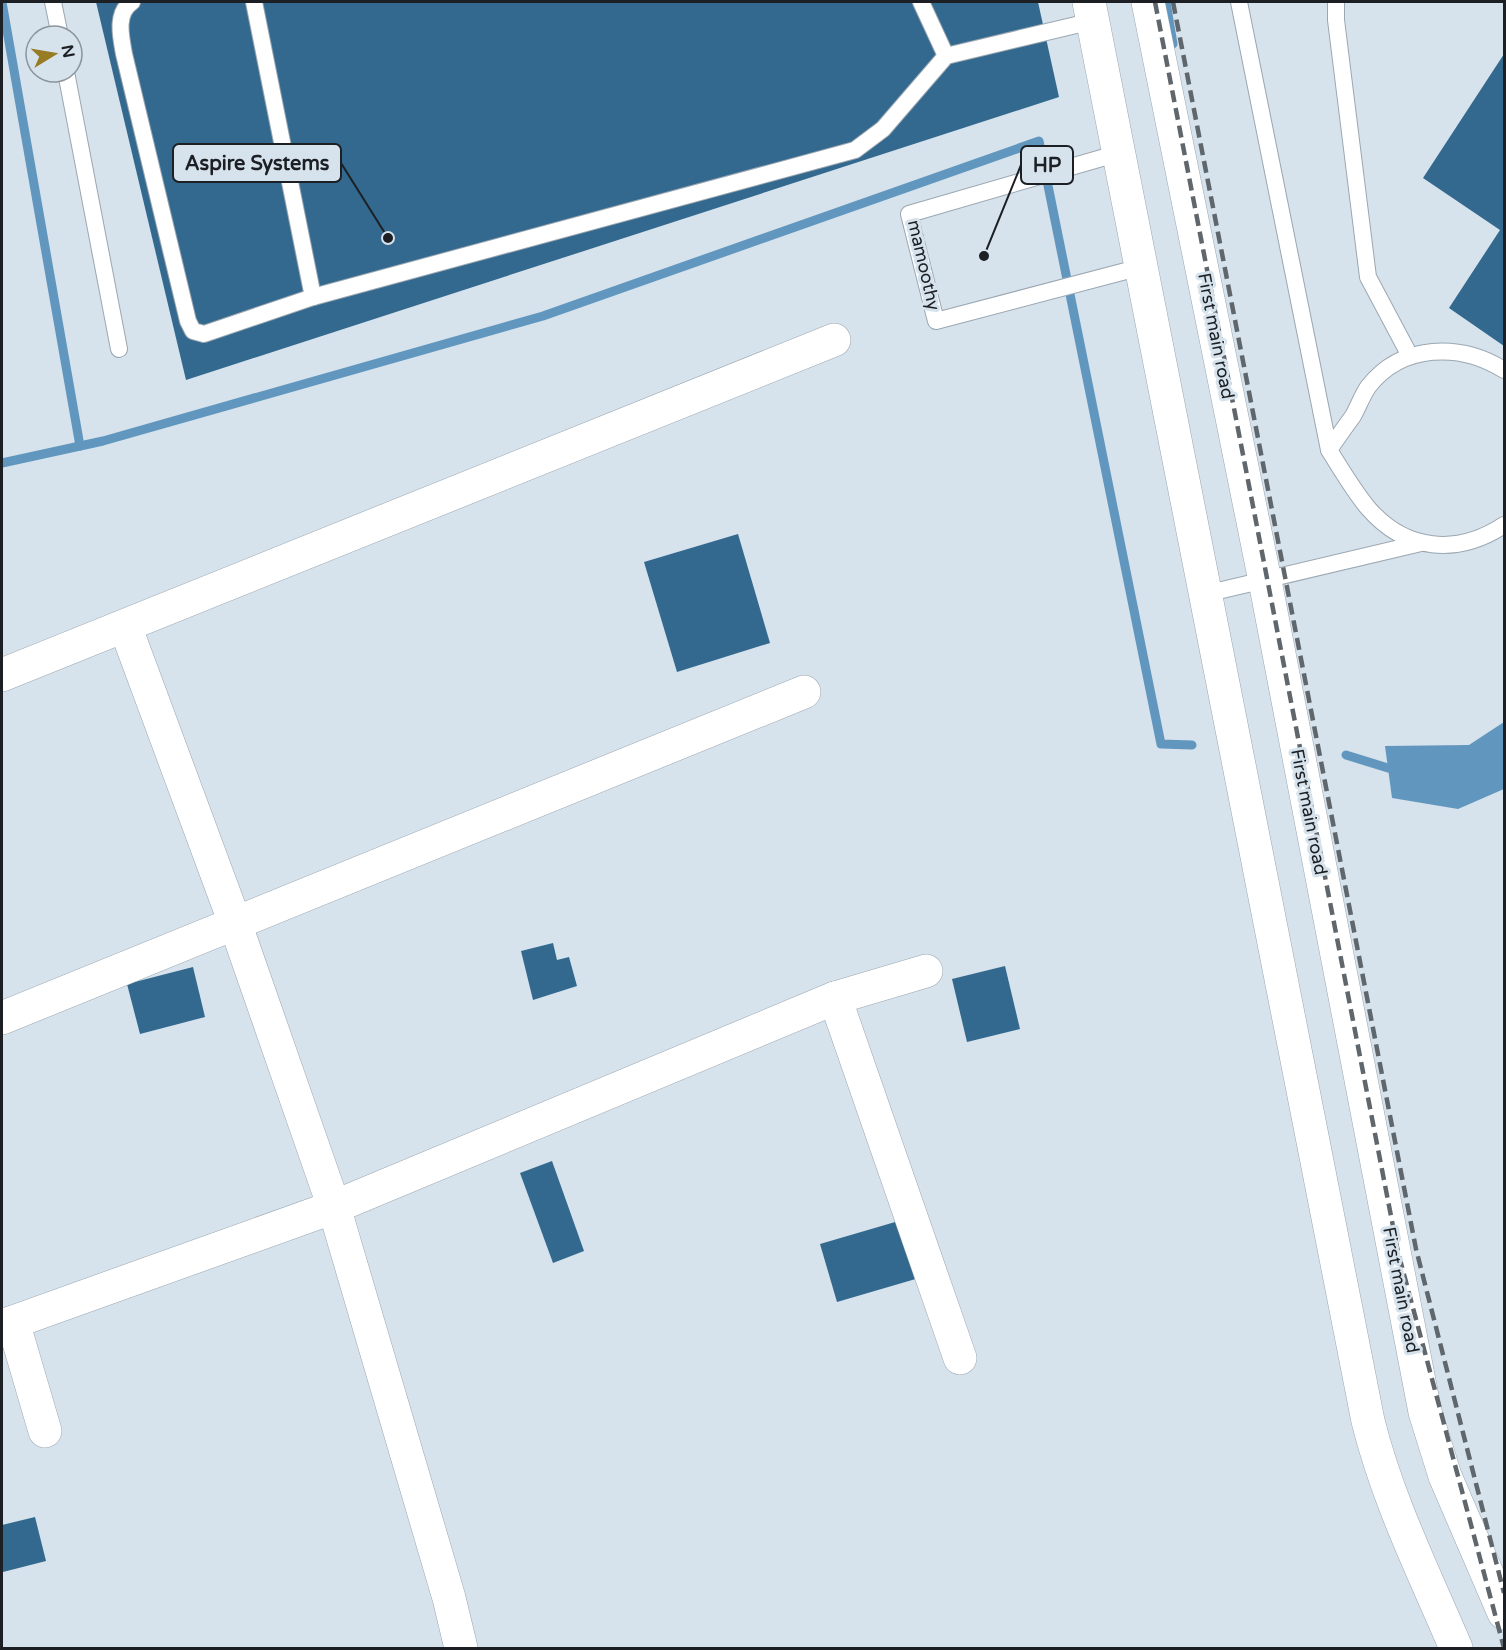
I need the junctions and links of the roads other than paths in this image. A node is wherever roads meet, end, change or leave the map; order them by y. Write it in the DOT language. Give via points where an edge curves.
graph roads {
  1 [pos="53,2"];
  2 [pos="132,2"];
  3 [pos="254,2"];
  4 [pos="921,2"];
  5 [pos="1148,2"];
  6 [pos="1239,2"];
  7 [pos="1336,2"];
  8 [pos="1091,11"];
  9 [pos="58,24"];
  10 [pos="946,56"];
  11 [pos="68,84"];
  12 [pos="1119,153"];
  13 [pos="1141,267"];
  14 [pos="313,297"];
  15 [pos="834,340"];
  16 [pos="119,349"];
  17 [pos="1410,356"];
  18 [pos="1504,370"];
  19 [pos="1329,450"];
  20 [pos="1504,525"];
  21 [pos="1422,543"];
  22 [pos="1265,581"];
  23 [pos="1205,594"];
  24 [pos="125,626"];
  25 [pos="2,675"];
  26 [pos="804,692"];
  27 [pos="236,923"];
  28 [pos="926,971"];
  29 [pos="835,998"];
  30 [pos="2,1018"];
  31 [pos="334,1207"];
  32 [pos="7,1324"];
  33 [pos="960,1358"];
  34 [pos="45,1431"];
  35 [pos="1504,1612"];
  36 [pos="461,1648"];
  37 [pos="1456,1648"];
  1 -- 9 [label="lane"];
  2 -- 14 [label="lane" via="126,5 119,27 124,54 193,331 204,334"];
  3 -- 14 [label="lane"];
  4 -- 10 [label="lane"];
  5 -- 22 [label="street, First main road"];
  6 -- 19 [label="lane"];
  7 -- 17 [label="lane" via="1368,277"];
  8 -- 10 [label="lane"];
  8 -- 12 [label="street"];
  10 -- 14 [label="lane" via="883,129 855,150"];
  11 -- 16 [label="lane"];
  12 -- 13 [label="street"];
  12 -- 13 [label="lane, mamoothy" via="909,214 936,321"];
  13 -- 23 [label="street"];
  15 -- 24 [label="street"];
  17 -- 18 [label="lane" via="1452,350 1484,357"];
  17 -- 19 [label="lane" via="1392,365 1368,387"];
  19 -- 21 [label="lane" via="1368,508 1392,530"];
  20 -- 21 [label="lane" via="1486,538 1454,546"];
  21 -- 22 [label="lane"];
  22 -- 23 [label="lane"];
  22 -- 35 [label="street, First main road" via="1425,1412 1444,1476"];
  23 -- 37 [label="street" via="1379,1468"];
  24 -- 25 [label="street"];
  24 -- 27 [label="street"];
  26 -- 27 [label="street"];
  27 -- 30 [label="street"];
  27 -- 31 [label="street"];
  28 -- 29 [label="street"];
  29 -- 31 [label="street"];
  29 -- 33 [label="street"];
  31 -- 32 [label="street"];
  31 -- 36 [label="street"];
  32 -- 34 [label="street"];
}
